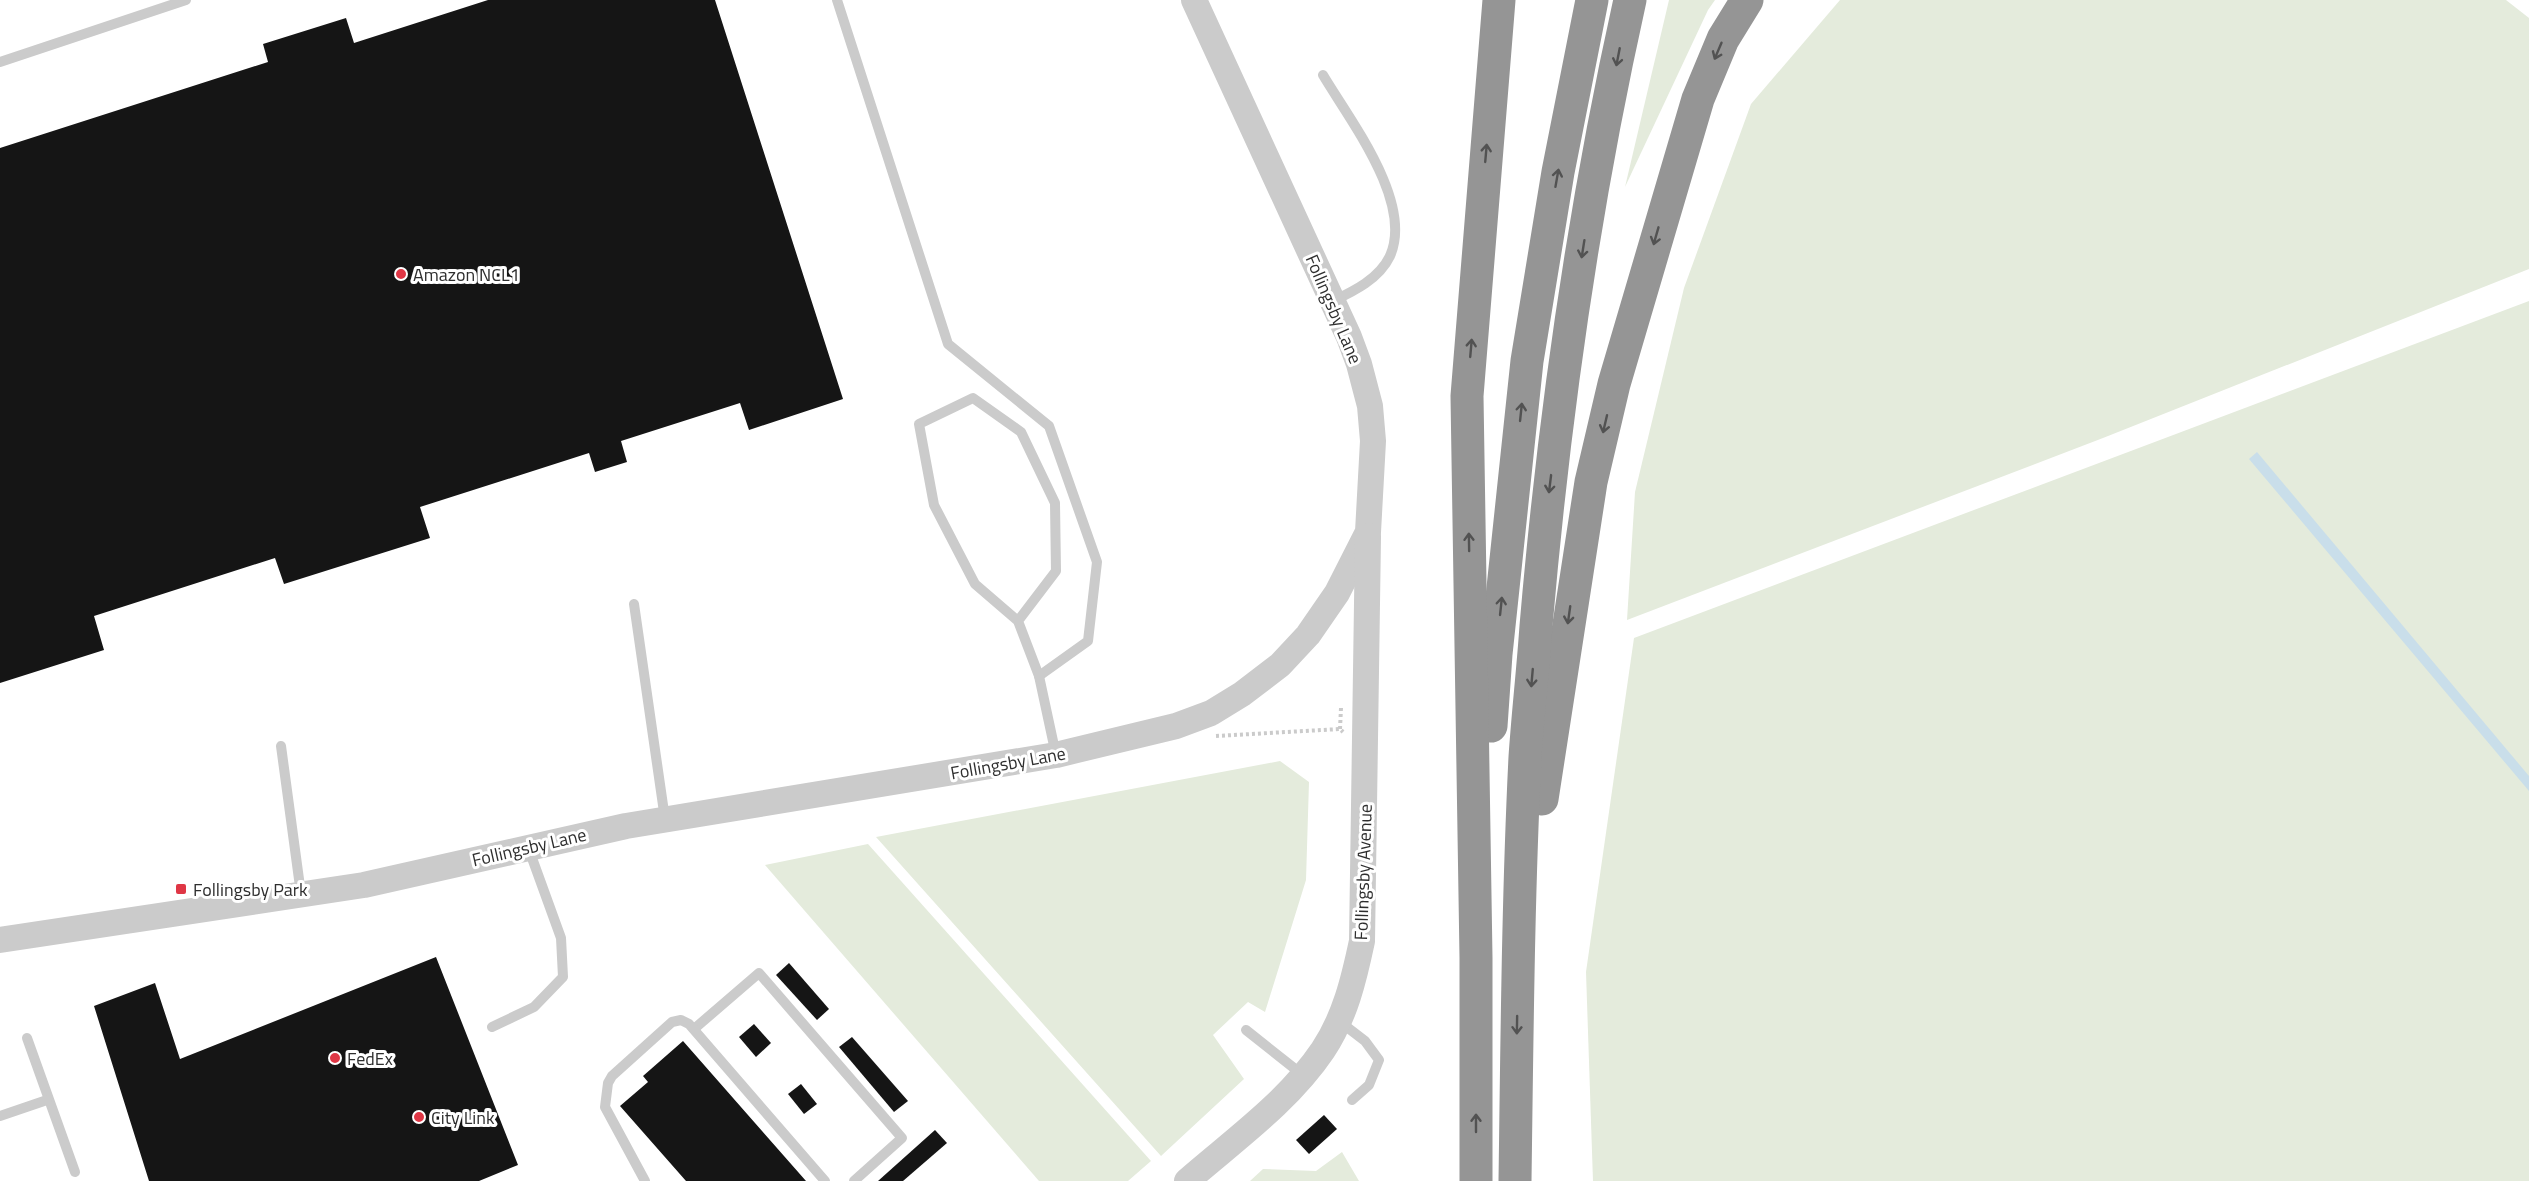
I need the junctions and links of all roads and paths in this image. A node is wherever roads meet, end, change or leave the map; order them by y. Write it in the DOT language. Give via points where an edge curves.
graph roads {
  1 [pos="186,0"];
  2 [pos="837,0"];
  3 [pos="1194,0"];
  4 [pos="1499,0"];
  5 [pos="1592,0"];
  6 [pos="1630,0"];
  7 [pos="1747,0"];
  8 [pos="0,62"];
  9 [pos="1323,75"];
  10 [pos="1333,301"];
  11 [pos="1368,532"];
  12 [pos="634,604"];
  13 [pos="1018,621"];
  14 [pos="1039,676"];
  15 [pos="1340,729"];
  16 [pos="1212,737"];
  17 [pos="281,746"];
  18 [pos="1056,755"];
  19 [pos="664,819"];
  20 [pos="528,846"];
  21 [pos="301,894"];
  22 [pos="0,940"];
  23 [pos="1476,958"];
  24 [pos="1517,966"];
  25 [pos="1339,1021"];
  26 [pos="492,1028"];
  27 [pos="694,1029"];
  28 [pos="1246,1030"];
  29 [pos="27,1038"];
  30 [pos="1304,1076"];
  31 [pos="47,1100"];
  32 [pos="1352,1100"];
  33 [pos="0,1116"];
  34 [pos="75,1172"];
  35 [pos="639,1179"];
  36 [pos="825,1181"];
  37 [pos="854,1181"];
  38 [pos="1187,1181"];
  39 [pos="1476,1181"];
  40 [pos="1515,1181"];
  1 -- 8 [label="lane"];
  2 -- 14 [label="lane" via="948,344 1049,426 1097,562 1088,641"];
  3 -- 10 [label="street, Follingsby Lane"];
  23 -- 4 [label="highway, one-way" via="1467,396"];
  23 -- 5 [label="highway, one-way" via="1496,654 1527,361"];
  6 -- 24 [label="highway, one-way" via="1563,372 1543,542 1526,755"];
  7 -- 24 [label="highway, one-way" via="1723,39 1698,99 1614,384 1591,482"];
  9 -- 10 [label="lane" via="1380,170 1389,192 1395,233 1390,255 1381,269 1369,281"];
  10 -- 11 [label="street, Follingsby Lane" via="1359,364 1370,406 1373,441"];
  11 -- 18 [label="street, Follingsby Lane" via="1337,592 1308,635 1280,665 1242,694 1211,713 1176,726"];
  11 -- 25 [label="street, Follingsby Avenue" via="1362,941 1355,978"];
  12 -- 19 [label="lane"];
  13 -- 13 [label="lane" via="975,584 934,505 919,424 973,398 1022,432 1055,503 1056,571"];
  13 -- 14 [label="lane"];
  14 -- 18 [label="lane"];
  15 -- 16 [label="path"];
  17 -- 21 [label="lane"];
  18 -- 19 [label="street, Follingsby Lane"];
  19 -- 20 [label="street, Follingsby Lane"];
  20 -- 21 [label="street, Follingsby Lane" via="364,885"];
  20 -- 26 [label="lane" via="561,938 563,977 534,1007"];
  21 -- 22 [label="street, Follingsby Lane"];
  39 -- 23 [label="highway, one-way"];
  24 -- 40 [label="highway, one-way"];
  25 -- 30 [label="street, Follingsby Avenue"];
  25 -- 32 [label="lane" via="1365,1041 1379,1060 1369,1084"];
  27 -- 35 [label="lane" via="681,1020 672,1022 608,1083 605,1107"];
  27 -- 36 [label="lane"];
  27 -- 37 [label="lane" via="759,973 902,1138"];
  28 -- 30 [label="lane"];
  29 -- 31 [label="lane"];
  30 -- 38 [label="street, Follingsby Avenue"];
  31 -- 33 [label="lane"];
  31 -- 34 [label="lane"];
}
